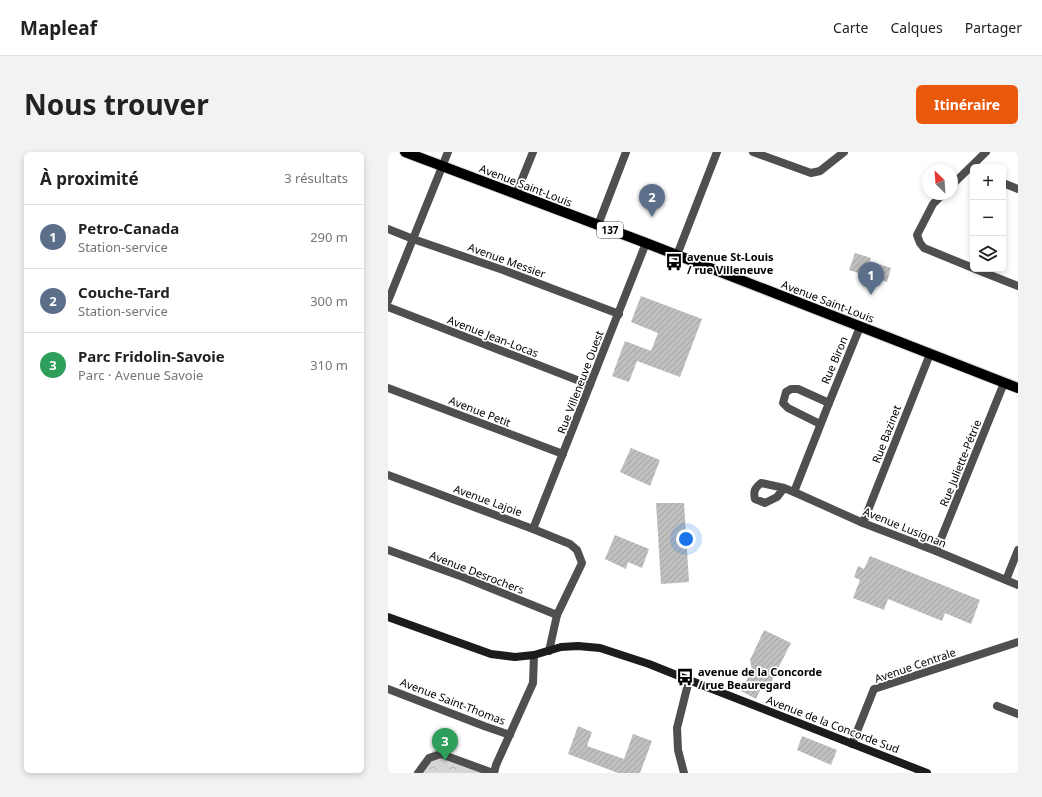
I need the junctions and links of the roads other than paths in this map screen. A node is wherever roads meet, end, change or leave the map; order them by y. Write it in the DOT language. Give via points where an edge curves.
graph roads {
  1 [pos="406,152"];
  2 [pos="448,152"];
  3 [pos="533,152"];
  4 [pos="626,152"];
  5 [pos="717,152"];
  6 [pos="753,152"];
  7 [pos="844,152"];
  8 [pos="986,152"];
  9 [pos="976,164"];
  10 [pos="442,166"];
  11 [pos="970,169"];
  12 [pos="958,180"];
  13 [pos="1006,184"];
  14 [pos="1018,189"];
  15 [pos="516,194"];
  16 [pos="937,200"];
  17 [pos="598,225"];
  18 [pos="388,229"];
  19 [pos="413,239"];
  20 [pos="646,243"];
  21 [pos="677,255"];
  22 [pos="970,267"];
  23 [pos="982,272"];
  24 [pos="1018,286"];
  25 [pos="388,301"];
  26 [pos="388,307"];
  27 [pos="619,314"];
  28 [pos="860,327"];
  29 [pos="930,354"];
  30 [pos="1004,383"];
  31 [pos="590,385"];
  32 [pos="1018,387"];
  33 [pos="388,388"];
  34 [pos="829,403"];
  35 [pos="820,424"];
  36 [pos="563,454"];
  37 [pos="388,475"];
  38 [pos="784,488"];
  39 [pos="794,492"];
  40 [pos="863,523"];
  41 [pos="533,529"];
  42 [pos="388,550"];
  43 [pos="1018,550"];
  44 [pos="936,551"];
  45 [pos="1006,580"];
  46 [pos="1018,585"];
  47 [pos="557,615"];
  48 [pos="388,617"];
  49 [pos="1018,642"];
  50 [pos="549,651"];
  51 [pos="534,655"];
  52 [pos="689,680"];
  53 [pos="388,689"];
  54 [pos="997,706"];
  55 [pos="1018,714"];
  56 [pos="510,735"];
  57 [pos="852,744"];
  58 [pos="418,773"];
  59 [pos="493,773"];
  60 [pos="684,773"];
  61 [pos="927,773"];
  1 -- 10 [label="main road, Avenue Saint-Louis / 137"];
  2 -- 10 [label="street"];
  3 -- 15 [label="street"];
  4 -- 17 [label="street"];
  5 -- 21 [label="street"];
  6 -- 7 [label="street" via="811,173 820,171"];
  8 -- 9 [label="street"];
  10 -- 15 [label="main road, Avenue Saint-Louis / 137"];
  10 -- 19 [label="street"];
  11 -- 12 [label="street"];
  13 -- 14 [label="street"];
  15 -- 17 [label="main road, Avenue Saint-Louis / 137"];
  16 -- 22 [label="street" via="917,235 920,243 924,248"];
  17 -- 20 [label="main road, Avenue Saint-Louis / 137"];
  18 -- 19 [label="street, Avenue Messier"];
  19 -- 25 [label="street"];
  19 -- 27 [label="street, Avenue Messier"];
  20 -- 21 [label="main road, Avenue Saint-Louis / 137"];
  20 -- 27 [label="street, Rue Villeneuve Ouest"];
  21 -- 28 [label="main road, Avenue Saint-Louis / 137"];
  23 -- 24 [label="street"];
  26 -- 31 [label="street, Avenue Jean-Locas"];
  27 -- 31 [label="street, Rue Villeneuve Ouest"];
  28 -- 29 [label="main road, Avenue Saint-Louis / 137"];
  28 -- 34 [label="street, Rue Biron"];
  29 -- 30 [label="main road, Avenue Saint-Louis / 137"];
  29 -- 40 [label="street, Rue Bazinet"];
  30 -- 32 [label="main road, Avenue Saint-Louis / 137"];
  30 -- 44 [label="street, Rue Juliette-Pétrie"];
  31 -- 36 [label="street, Rue Villeneuve Ouest"];
  33 -- 36 [label="street, Avenue Petit"];
  34 -- 35 [label="street, Rue Biron"];
  34 -- 35 [label="street, Rue Biron" via="798,389 786,392 783,403 788,408"];
  35 -- 39 [label="street, Rue Biron"];
  36 -- 41 [label="street, Rue Villeneuve Ouest"];
  37 -- 41 [label="street, Avenue Lajoie"];
  38 -- 39 [label="street, Avenue Lusignan"];
  39 -- 40 [label="street, Avenue Lusignan"];
  40 -- 44 [label="street, Avenue Lusignan"];
  41 -- 47 [label="street, Avenue Lajoie" via="570,544 577,550 582,563"];
  42 -- 47 [label="street, Avenue Desrochers"];
  43 -- 45 [label="street"];
  44 -- 45 [label="street, Avenue Lusignan"];
  45 -- 46 [label="street, Avenue Lusignan"];
  47 -- 50 [label="street"];
  48 -- 51 [label="street, Avenue de la Concorde Sud" via="491,654 515,658"];
  49 -- 57 [label="street, Avenue Centrale" via="874,689"];
  50 -- 51 [label="street, Avenue de la Concorde Sud"];
  50 -- 52 [label="street, Avenue de la Concorde Sud" via="578,646 600,648"];
  51 -- 56 [label="street" via="533,683"];
  52 -- 57 [label="street, Avenue de la Concorde Sud"];
  52 -- 60 [label="street" via="677,728 678,750"];
  53 -- 56 [label="street, Avenue Saint-Thomas"];
  54 -- 55 [label="street"];
  56 -- 59 [label="street"];
  57 -- 61 [label="street, Avenue de la Concorde Sud"];
  58 -- 59 [label="street" via="429,758 441,754"];
}
